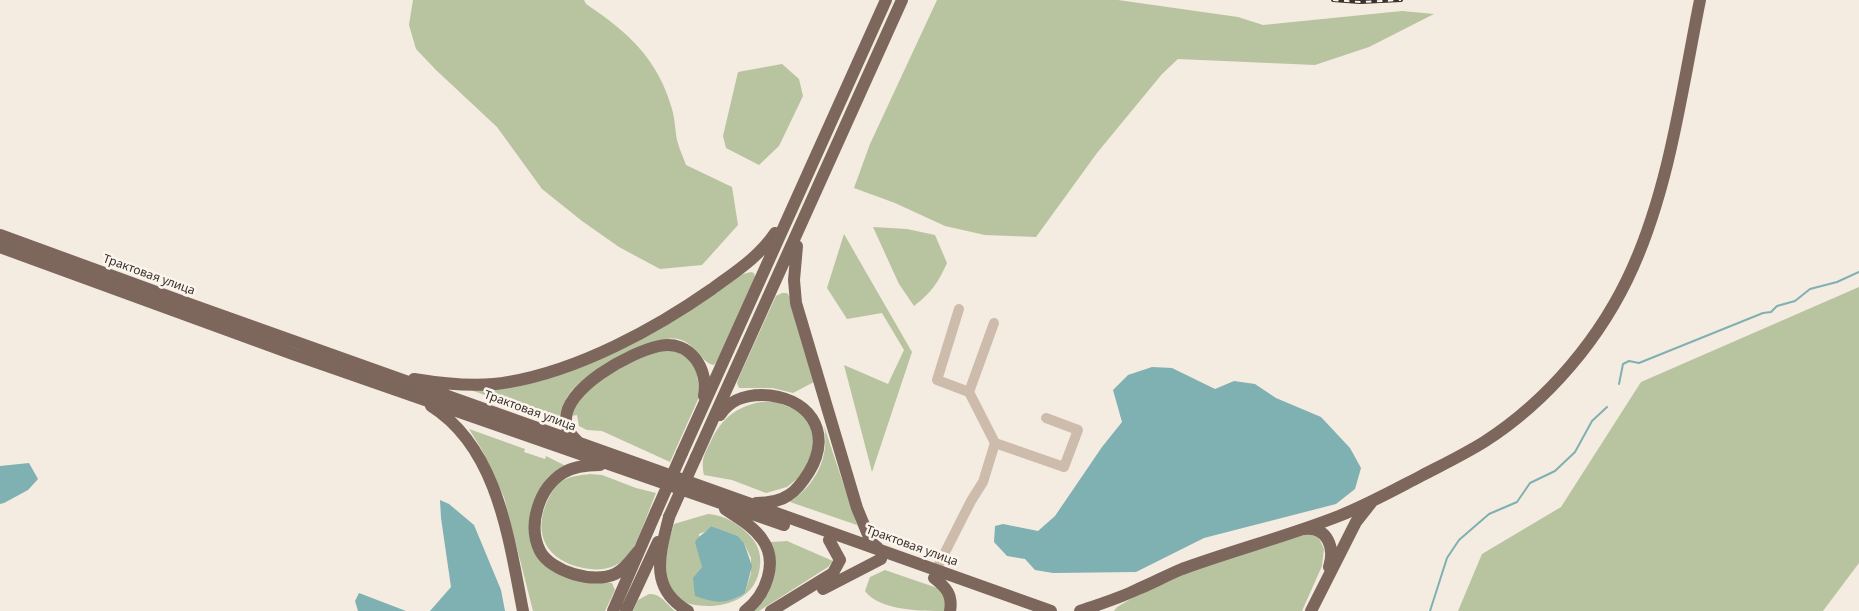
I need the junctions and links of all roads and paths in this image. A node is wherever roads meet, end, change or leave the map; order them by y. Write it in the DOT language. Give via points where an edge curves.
graph roads {
  1 [pos="886,0"];
  2 [pos="902,0"];
  3 [pos="1700,0"];
  4 [pos="801,188"];
  5 [pos="816,194"];
  6 [pos="0,235"];
  7 [pos="0,247"];
  8 [pos="959,309"];
  9 [pos="994,323"];
  10 [pos="382,373"];
  11 [pos="969,392"];
  12 [pos="407,393"];
  13 [pos="1046,418"];
  14 [pos="995,443"];
  15 [pos="580,444"];
  16 [pos="682,453"];
  17 [pos="696,457"];
  18 [pos="607,465"];
  19 [pos="1377,498"];
  20 [pos="708,499"];
  21 [pos="747,503"];
  22 [pos="669,517"];
  23 [pos="1302,529"];
  24 [pos="829,540"];
  25 [pos="640,550"];
  26 [pos="880,554"];
  27 [pos="935,574"];
  28 [pos="1319,595"];
  29 [pos="1106,606"];
  30 [pos="524,611"];
  31 [pos="613,611"];
  32 [pos="626,611"];
  33 [pos="688,611"];
  34 [pos="745,611"];
  35 [pos="771,611"];
  36 [pos="786,611"];
  37 [pos="950,611"];
  38 [pos="1030,611"];
  39 [pos="1051,611"];
  40 [pos="1080,611"];
  41 [pos="1311,611"];
  1 -- 4 [label="main road"];
  2 -- 5 [label="main road"];
  3 -- 19 [label="main road" via="1654,212 1632,269 1603,321 1567,369 1507,426 1460,457"];
  4 -- 10 [label="main road" via="773,237 749,262 663,321 591,356 536,376 496,384 470,385"];
  4 -- 16 [label="main road"];
  5 -- 17 [label="main road"];
  5 -- 26 [label="main road" via="796,252 795,297 857,508 871,542"];
  6 -- 10 [label="main road, Трактовая улица"];
  7 -- 12 [label="main road, Трактовая улица"];
  8 -- 11 [label="street" via="937,380"];
  9 -- 11 [label="street"];
  10 -- 15 [label="main road, Трактовая улица"];
  11 -- 14 [label="street"];
  12 -- 18 [label="main road, Трактовая улица"];
  12 -- 30 [label="main road" via="453,423 481,463 502,516"];
  13 -- 14 [label="street" via="1078,430 1064,467"];
  14 -- 27 [label="street" via="983,482"];
  15 -- 16 [label="main road" via="565,420 570,404 579,392 616,364 658,346 672,345 695,357 705,382 704,398"];
  15 -- 21 [label="main road, Трактовая улица"];
  16 -- 25 [label="main road, bridge"];
  17 -- 21 [label="main road" via="723,410 737,400 760,395 778,397 806,410 816,424 818,442 817,455 807,475 789,496 766,503"];
  17 -- 22 [label="main road, bridge"];
  18 -- 20 [label="main road, Трактовая улица"];
  18 -- 25 [label="main road" via="571,469 550,484 538,505 537,544 546,558 559,568 589,577 618,572"];
  19 -- 23 [label="main road"];
  19 -- 28 [label="main road" via="1359,517"];
  20 -- 24 [label="main road, Трактовая улица"];
  20 -- 34 [label="main road" via="748,526 766,545 770,558 767,580 759,597"];
  21 -- 26 [label="main road, Трактовая улица"];
  22 -- 32 [label="main road"];
  22 -- 33 [label="main road" via="659,559 660,578 670,598"];
  23 -- 28 [label="main road" via="1322,532 1332,549"];
  23 -- 29 [label="main road" via="1180,570"];
  24 -- 26 [label="main road, Трактовая улица"];
  24 -- 35 [label="main road" via="840,560 833,573"];
  25 -- 31 [label="main road"];
  26 -- 27 [label="main road, Трактовая улица"];
  26 -- 36 [label="main road"];
  27 -- 37 [label="main road" via="951,598"];
  27 -- 38 [label="main road, Трактовая улица"];
  27 -- 39 [label="main road, Трактовая улица"];
  28 -- 41 [label="main road"];
  29 -- 40 [label="main road"];
}
